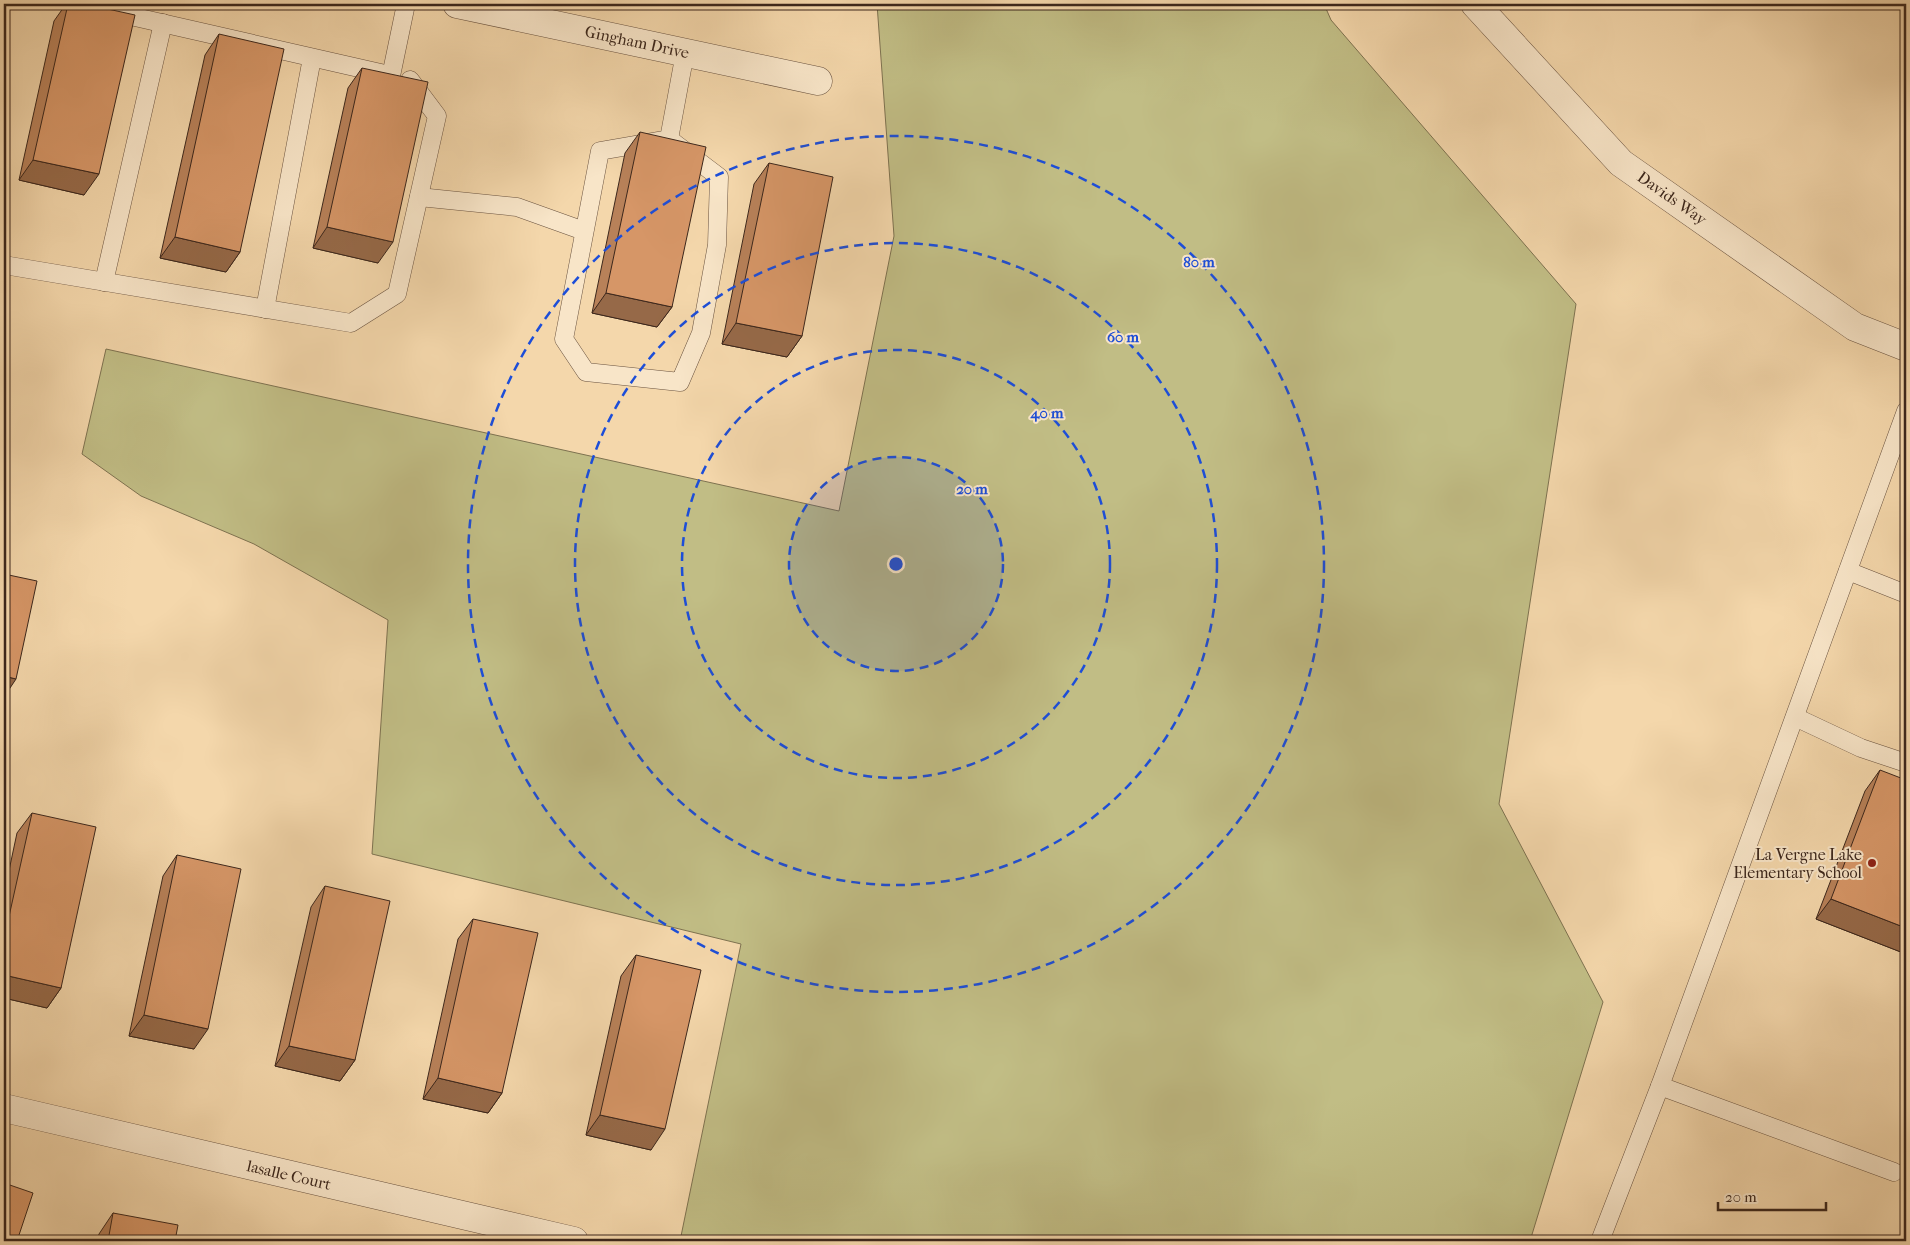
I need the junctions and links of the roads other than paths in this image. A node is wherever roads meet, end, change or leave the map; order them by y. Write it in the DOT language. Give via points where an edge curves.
graph roads {
  1 [pos="406,4"];
  2 [pos="457,4"];
  3 [pos="1474,4"];
  4 [pos="86,5"];
  5 [pos="163,23"];
  6 [pos="685,52"];
  7 [pos="312,58"];
  8 [pos="392,76"];
  9 [pos="818,81"];
  10 [pos="669,139"];
  11 [pos="419,197"];
  12 [pos="584,231"];
  13 [pos="4,265"];
  14 [pos="104,282"];
  15 [pos="265,309"];
  16 [pos="1906,347"];
  17 [pos="1906,412"];
  18 [pos="1848,571"];
  19 [pos="1906,594"];
  20 [pos="1795,717"];
  21 [pos="1906,763"];
  22 [pos="1660,1086"];
  23 [pos="4,1108"];
  24 [pos="1894,1172"];
  25 [pos="574,1241"];
  26 [pos="1600,1241"];
  1 -- 8 [label="lane"];
  2 -- 6 [label="street, Gingham Drive"];
  3 -- 16 [label="street, Davids Way" via="1621,163 1855,326"];
  4 -- 5 [label="lane"];
  5 -- 7 [label="lane"];
  5 -- 14 [label="lane"];
  6 -- 9 [label="street, Gingham Drive"];
  6 -- 10 [label="lane"];
  7 -- 8 [label="lane"];
  7 -- 15 [label="lane"];
  8 -- 11 [label="lane" via="412,81 437,116"];
  10 -- 12 [label="lane" via="600,151"];
  10 -- 12 [label="lane" via="719,176 717,245 701,333 680,382 586,372 564,339"];
  11 -- 12 [label="lane" via="517,207"];
  11 -- 15 [label="lane" via="397,294 351,323"];
  13 -- 14 [label="lane"];
  14 -- 15 [label="lane"];
  17 -- 18 [label="lane"];
  18 -- 19 [label="lane"];
  18 -- 20 [label="lane"];
  20 -- 21 [label="lane" via="1861,748"];
  20 -- 22 [label="lane"];
  22 -- 24 [label="lane"];
  22 -- 26 [label="lane"];
  23 -- 25 [label="street, lasalle Court"];
}
